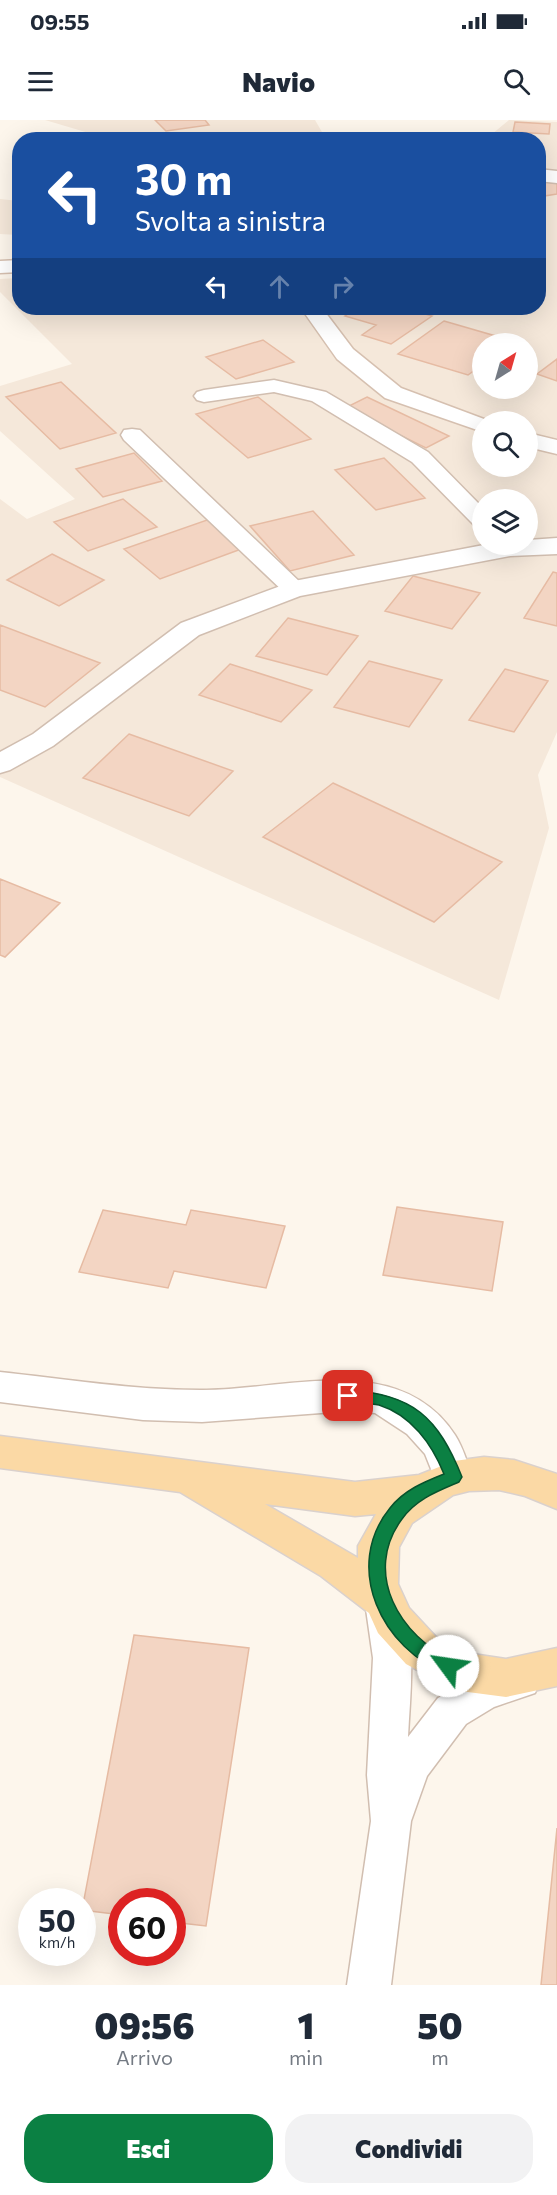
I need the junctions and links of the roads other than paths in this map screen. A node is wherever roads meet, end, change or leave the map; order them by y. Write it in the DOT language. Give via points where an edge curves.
graph roads {
  1 [pos="316,315"];
  2 [pos="204,396"];
  3 [pos="472,421"];
  4 [pos="132,435"];
  5 [pos="538,442"];
  6 [pos="557,447"];
  7 [pos="472,509"];
  8 [pos="538,546"];
  9 [pos="557,546"];
  10 [pos="472,553"];
  11 [pos="294,589"];
  12 [pos="0,764"];
  13 [pos="0,1387"];
  14 [pos="0,1452"];
  15 [pos="184,1478"];
  16 [pos="436,1485"];
  17 [pos="557,1492"];
  18 [pos="383,1604"];
  19 [pos="547,1671"];
  20 [pos="391,1821"];
  21 [pos="369,1985"];
  1 -- 3 [label="street" via="345,354 393,393"];
  2 -- 7 [label="lane" via="274,386 319,396 420,457"];
  4 -- 11 [label="lane"];
  5 -- 6 [label="street"];
  8 -- 9 [label="street"];
  10 -- 11 [label="street"];
  11 -- 12 [label="street" via="190,628 43,740"];
  13 -- 16 [label="street" via="143,1404 202,1406 348,1396 378,1398 421,1423 441,1446"];
  14 -- 15 [label="main road"];
  15 -- 16 [label="main road" via="355,1498"];
  15 -- 18 [label="main road" via="334,1564"];
  16 -- 17 [label="main road" via="481,1473 537,1482"];
  16 -- 18 [label="main road" via="396,1513 381,1539 376,1569"];
  18 -- 19 [label="main road" via="404,1636 431,1659 464,1674 501,1679"];
  18 -- 20 [label="lane" via="392,1658 387,1774"];
  19 -- 20 [label="lane" via="483,1693 452,1711 410,1766"];
  20 -- 21 [label="lane"];
}
